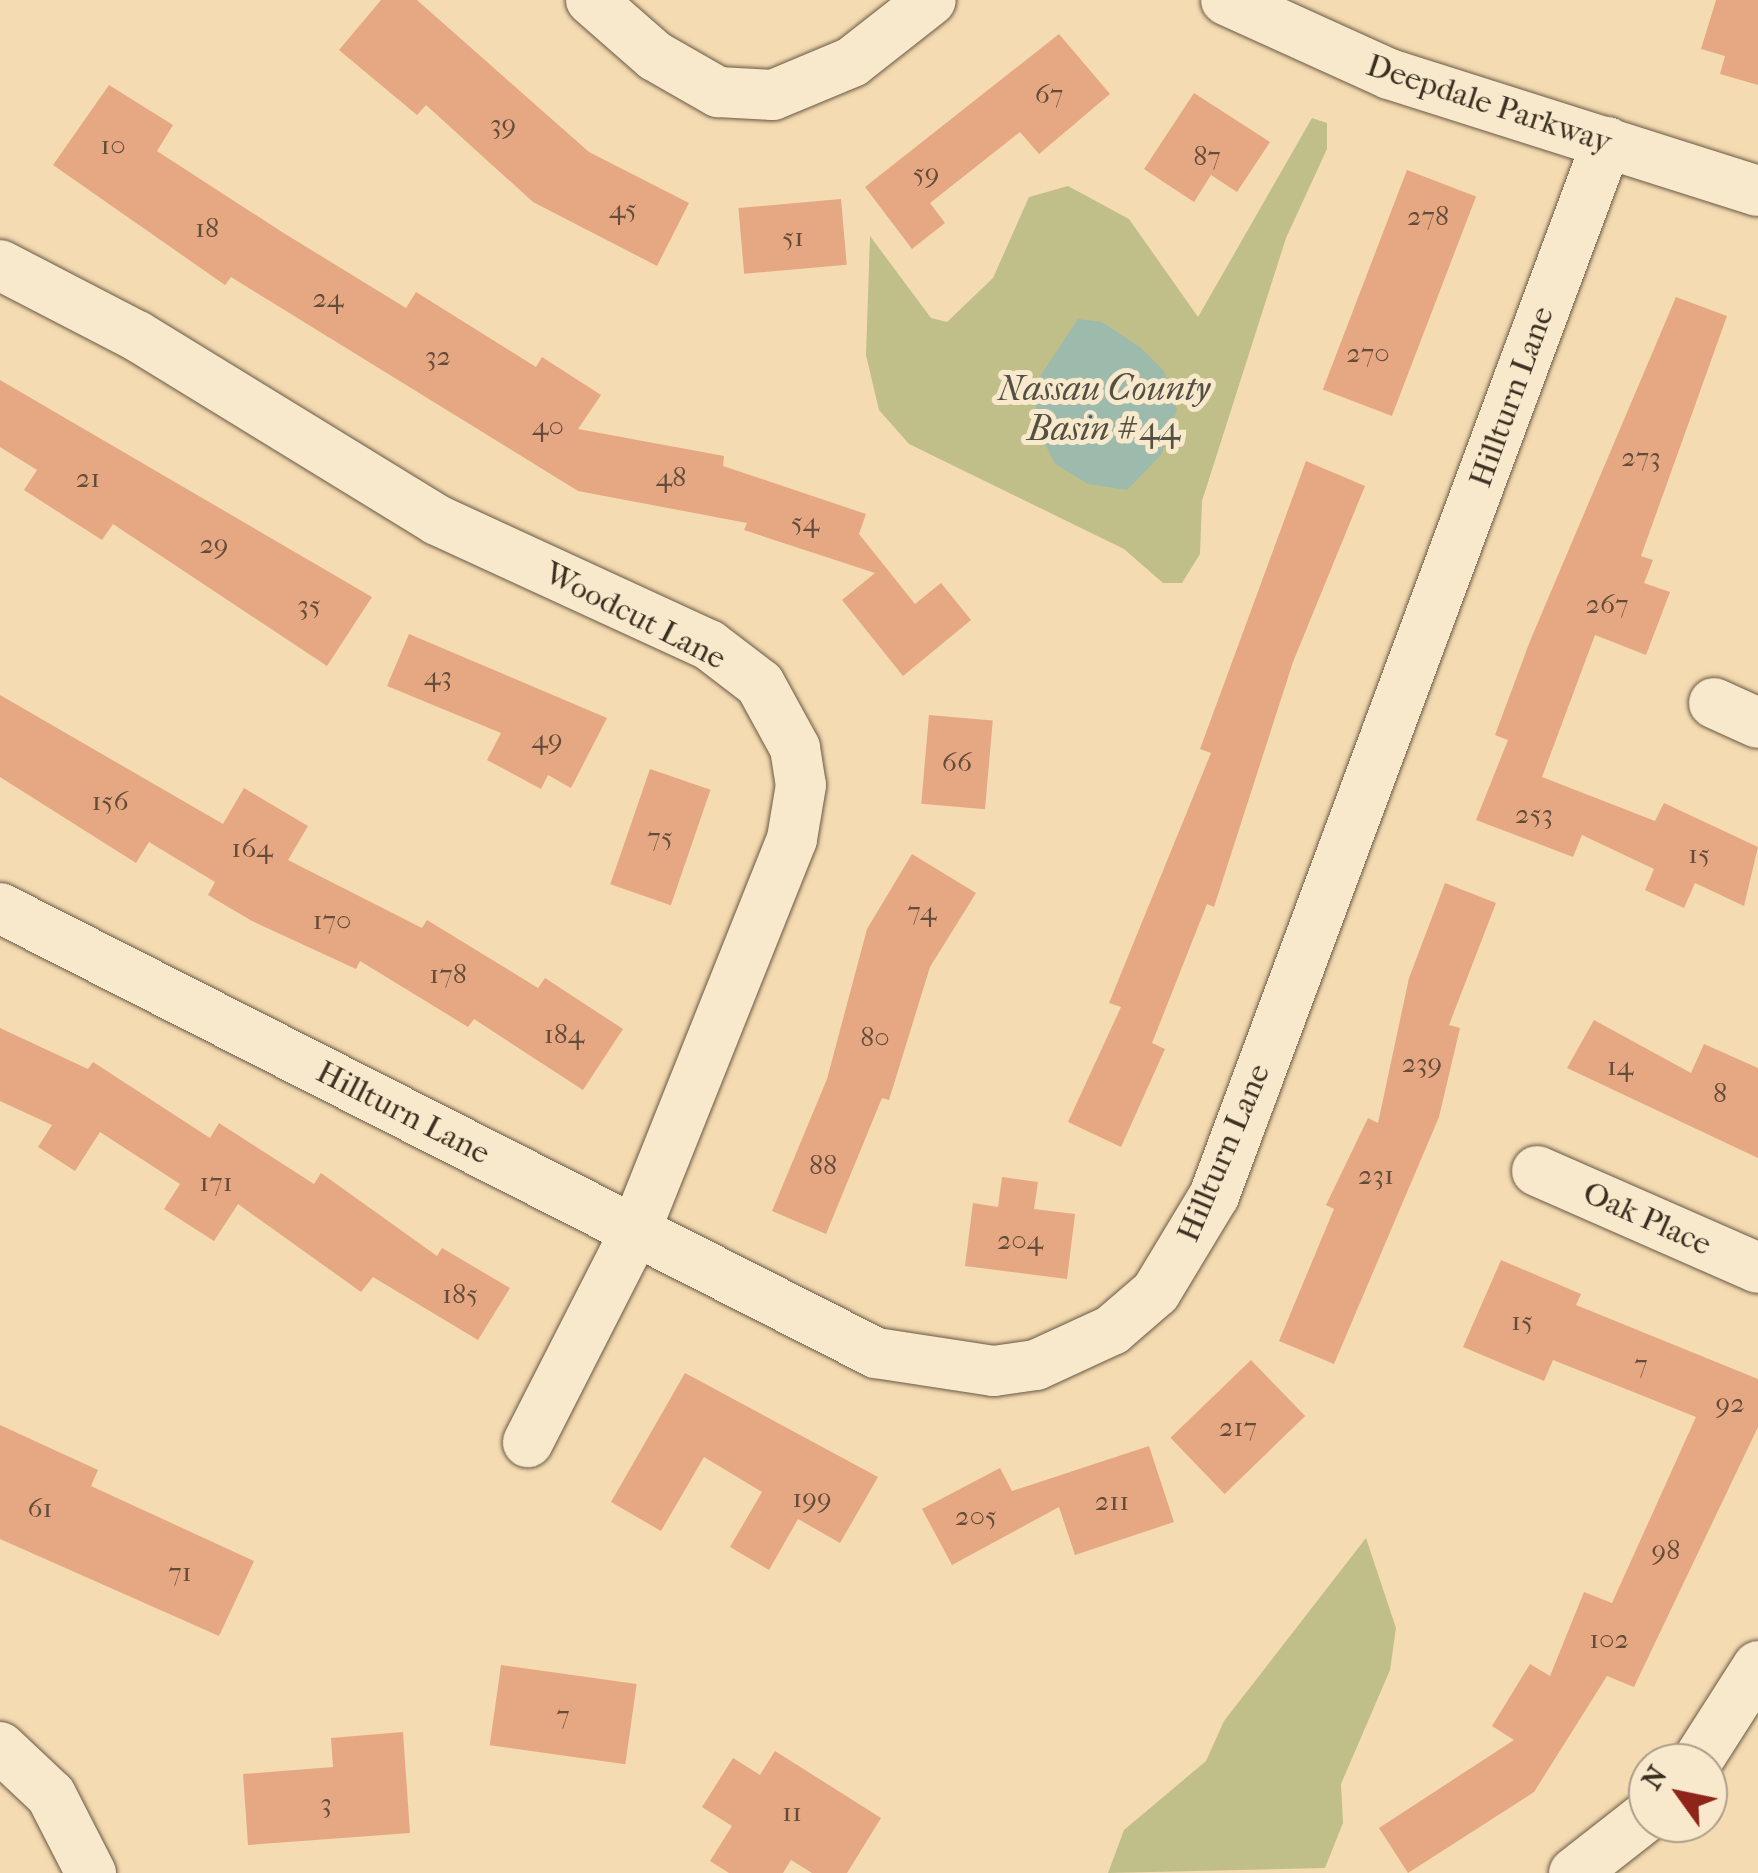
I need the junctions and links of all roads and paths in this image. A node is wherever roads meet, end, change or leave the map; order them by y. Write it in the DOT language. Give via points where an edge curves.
graph roads {
  1 [pos="591,0"];
  2 [pos="931,0"];
  3 [pos="1226,0"];
  4 [pos="1607,142"];
  5 [pos="1758,191"];
  6 [pos="0,265"];
  7 [pos="0,908"];
  8 [pos="1537,1171"];
  9 [pos="635,1232"];
  10 [pos="1758,1268"];
  11 [pos="528,1442"];
  12 [pos="1758,1666"];
  13 [pos="1709,1743"];
  14 [pos="0,1747"];
  15 [pos="1628,1831"];
  16 [pos="91,1873"];
  17 [pos="1574,1873"];
  1 -- 2 [label="street" via="655,56 718,92 773,95 852,62"];
  3 -- 4 [label="street, Deepdale Parkway" via="1389,74"];
  4 -- 5 [label="street, Deepdale Parkway"];
  4 -- 9 [label="street, Hillturn Lane" via="1214,1196 1156,1292 1112,1330 1036,1365 941,1369 876,1353"];
  6 -- 9 [label="street, Woodcut Lane" via="137,336 437,520 708,645 760,684 795,748 801,785 792,839"];
  7 -- 9 [label="street, Hillturn Lane"];
  8 -- 10 [label="street, Oak Place"];
  9 -- 11 [label="street, Woodcut Lane"];
  12 -- 13 [label="street"];
  14 -- 16 [label="street" via="51,1795"];
  15 -- 17 [label="street"];
}
